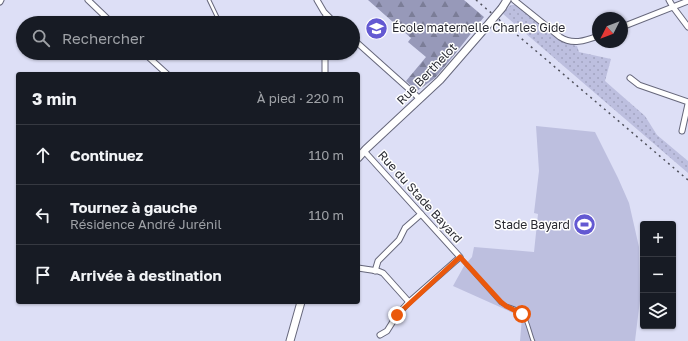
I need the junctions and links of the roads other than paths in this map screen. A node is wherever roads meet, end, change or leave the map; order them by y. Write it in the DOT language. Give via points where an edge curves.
graph roads {
  1 [pos="88,0"];
  2 [pos="209,0"];
  3 [pos="317,0"];
  4 [pos="508,0"];
  5 [pos="514,0"];
  6 [pos="669,0"];
  7 [pos="688,1"];
  8 [pos="673,7"];
  9 [pos="326,15"];
  10 [pos="105,16"];
  11 [pos="217,16"];
  12 [pos="628,25"];
  13 [pos="688,27"];
  14 [pos="592,38"];
  15 [pos="360,45"];
  16 [pos="152,60"];
  17 [pos="325,60"];
  18 [pos="165,72"];
  19 [pos="326,72"];
  20 [pos="630,78"];
  21 [pos="420,99"];
  22 [pos="688,103"];
  23 [pos="682,131"];
  24 [pos="364,151"];
  25 [pos="360,156"];
  26 [pos="421,214"];
  27 [pos="460,257"];
  28 [pos="360,268"];
  29 [pos="375,271"];
  30 [pos="409,302"];
  31 [pos="300,304"];
  32 [pos="380,335"];
  33 [pos="290,341"];
  34 [pos="534,341"];
  1 -- 10 [label="street"];
  2 -- 11 [label="lane"];
  3 -- 9 [label="street"];
  4 -- 21 [label="street, Rue Berthelot, bridge" via="440,80"];
  5 -- 14 [label="street" via="566,40 580,42"];
  6 -- 8 [label="street"];
  7 -- 8 [label="street"];
  8 -- 12 [label="street"];
  8 -- 13 [label="street"];
  15 -- 21 [label="street"];
  16 -- 18 [label="street"];
  17 -- 19 [label="street"];
  20 -- 22 [label="street" via="639,86"];
  21 -- 24 [label="street, Rue Berthelot"];
  22 -- 23 [label="street"];
  24 -- 25 [label="street, Rue Berthelot"];
  24 -- 26 [label="street, Rue du Stade Bayard"];
  26 -- 27 [label="street, Rue du Stade Bayard"];
  26 -- 29 [label="street" via="405,228 399,240 378,261"];
  27 -- 30 [label="street"];
  27 -- 34 [label="lane" via="501,302 524,316"];
  28 -- 29 [label="street"];
  29 -- 30 [label="street" via="385,275"];
  30 -- 32 [label="street" via="387,331"];
  31 -- 33 [label="street"];
}
